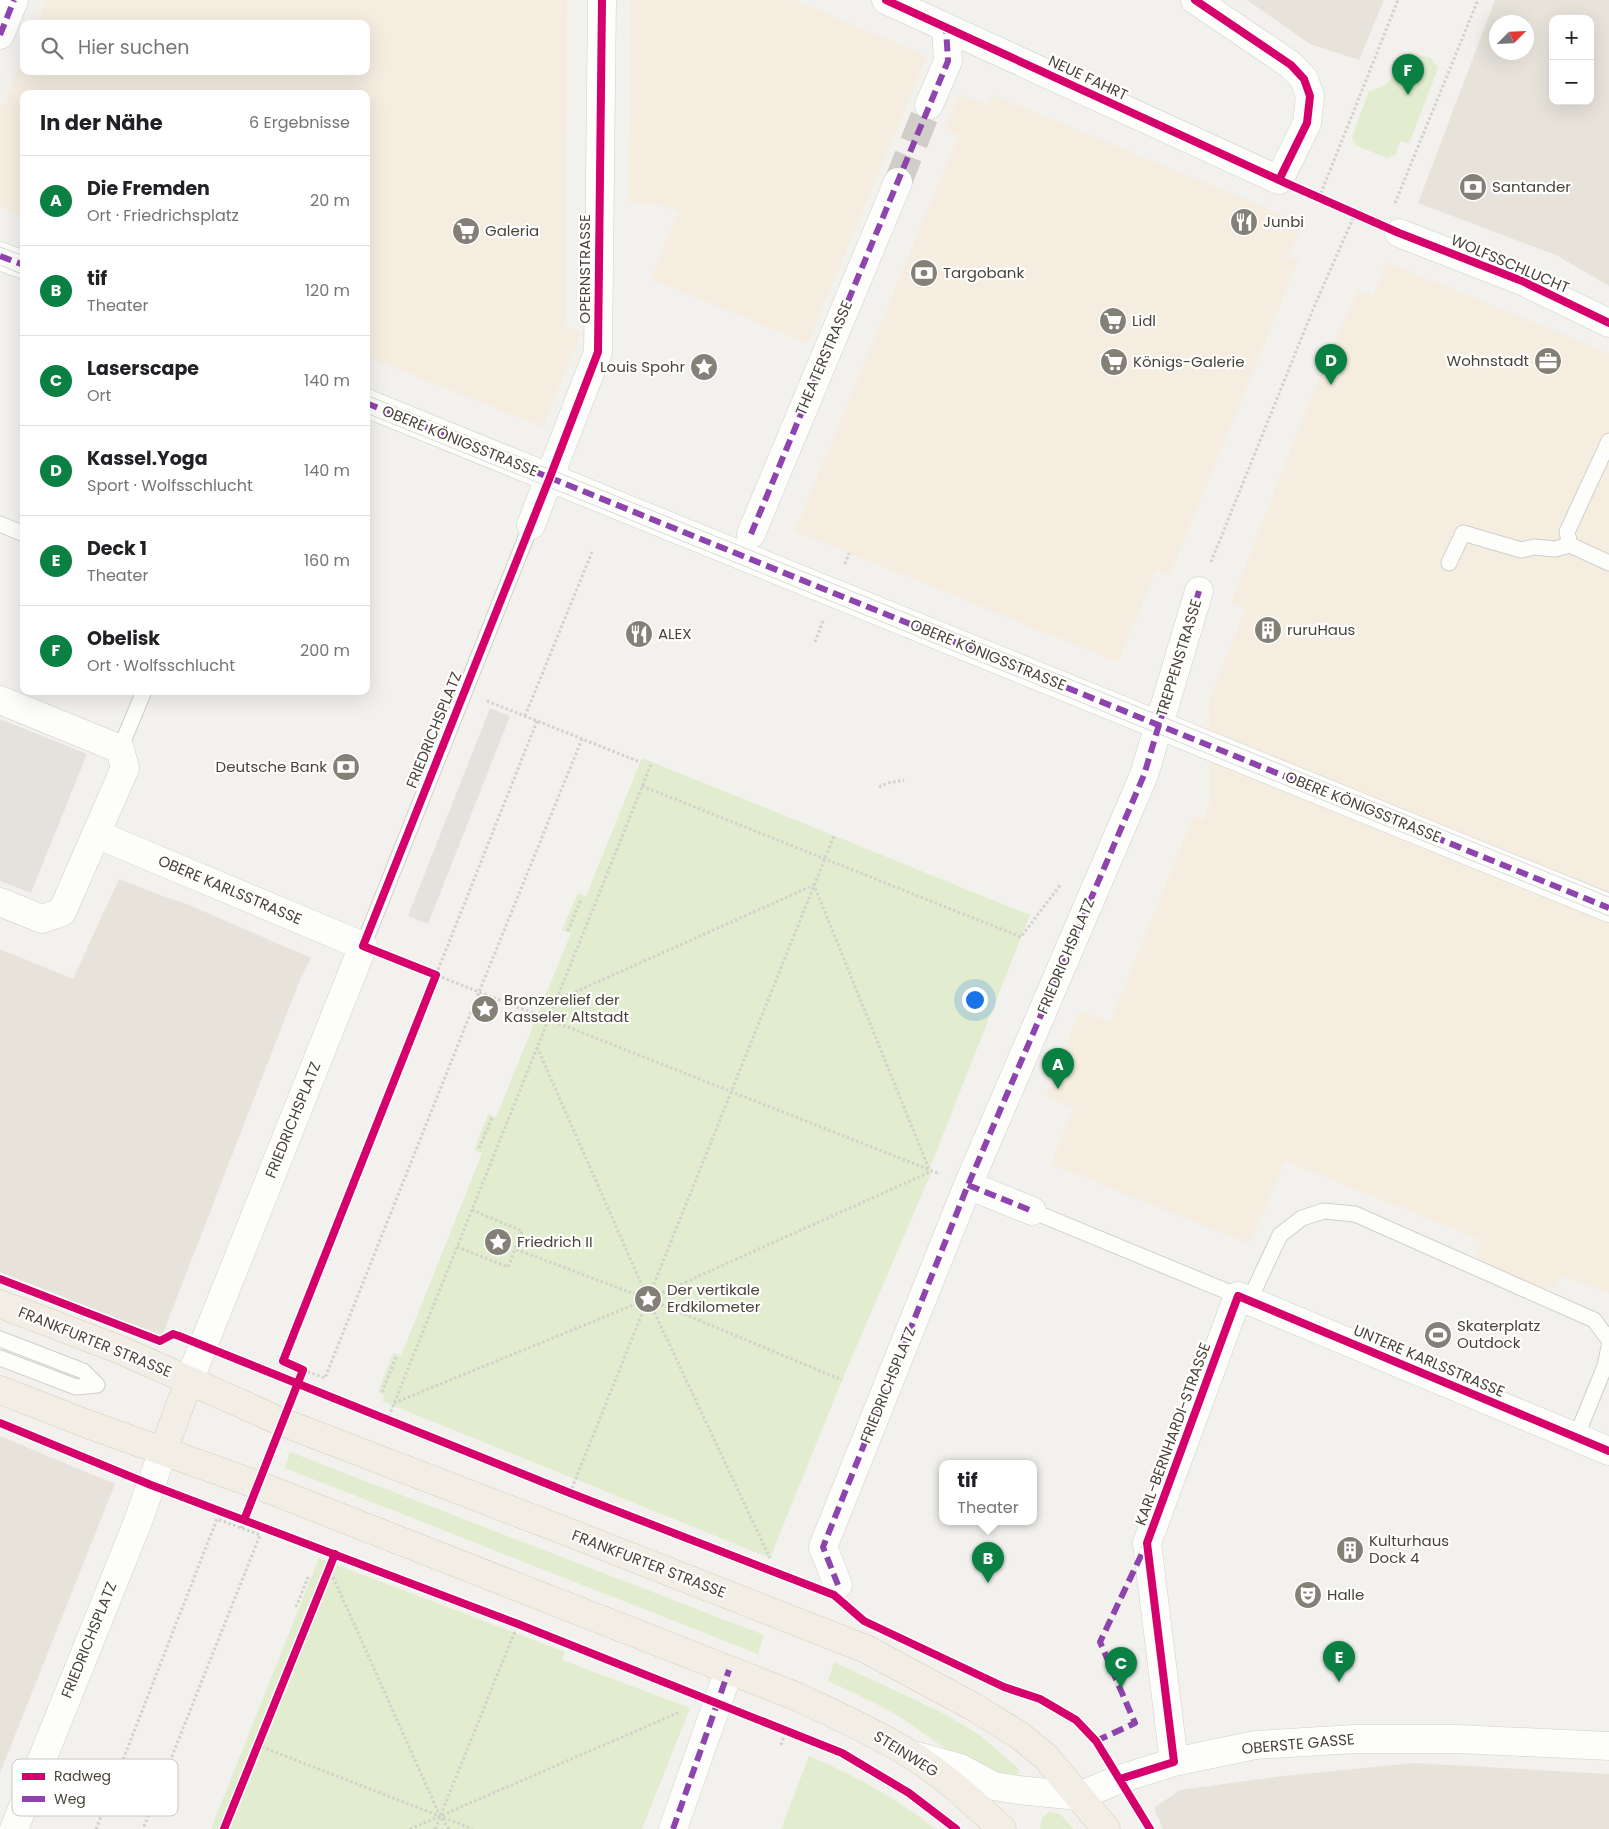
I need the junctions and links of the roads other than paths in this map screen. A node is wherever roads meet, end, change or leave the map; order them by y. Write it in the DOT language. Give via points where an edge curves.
graph roads {
  1 [pos="14,0"];
  2 [pos="602,0"];
  3 [pos="886,0"];
  4 [pos="1195,0"];
  5 [pos="946,28"];
  6 [pos="0,34"];
  7 [pos="930,105"];
  8 [pos="898,182"];
  9 [pos="1396,221"];
  10 [pos="0,256"];
  11 [pos="20,264"];
  12 [pos="1609,323"];
  13 [pos="370,405"];
  14 [pos="1609,441"];
  15 [pos="550,477"];
  16 [pos="0,524"];
  17 [pos="531,525"];
  18 [pos="20,532"];
  19 [pos="751,534"];
  20 [pos="1570,546"];
  21 [pos="1449,563"];
  22 [pos="1609,563"];
  23 [pos="1204,579"];
  24 [pos="142,695"];
  25 [pos="0,700"];
  26 [pos="1160,725"];
  27 [pos="120,749"];
  28 [pos="96,834"];
  29 [pos="0,902"];
  30 [pos="1609,908"];
  31 [pos="363,946"];
  32 [pos="968,1185"];
  33 [pos="1032,1211"];
  34 [pos="1243,1298"];
  35 [pos="0,1304"];
  36 [pos="0,1339"];
  37 [pos="1609,1340"];
  38 [pos="1609,1347"];
  39 [pos="0,1358"];
  40 [pos="190,1381"];
  41 [pos="0,1390"];
  42 [pos="1576,1437"];
  43 [pos="1609,1450"];
  44 [pos="163,1451"];
  45 [pos="838,1585"];
  46 [pos="729,1670"];
  47 [pos="1609,1746"];
  48 [pos="911,1754"];
  49 [pos="42,1759"];
  50 [pos="1174,1762"];
  51 [pos="1078,1796"];
  52 [pos="19,1816"];
  53 [pos="14,1829"];
  54 [pos="673,1829"];
  55 [pos="1002,1829"];
  56 [pos="1106,1829"];
  1 -- 6 [label="street"];
  2 -- 15 [label="street, OPERNSTRASSE" via="598,352"];
  3 -- 5 [label="street, NEUE FAHRT"];
  4 -- 5 [label="street, NEUE FAHRT" via="1291,65 1304,79 1310,96 1307,123 1279,180"];
  5 -- 7 [label="street" via="948,61"];
  8 -- 19 [label="street, THEATERSTRASSE"];
  9 -- 12 [label="street, WOLFSSCHLUCHT"];
  10 -- 11 [label="street"];
  13 -- 15 [label="street, OBERE KÖNIGSSTRASSE"];
  14 -- 20 [label="lane" via="1567,532"];
  15 -- 17 [label="street, OPERNSTRASSE"];
  15 -- 26 [label="street, OBERE KÖNIGSSTRASSE"];
  16 -- 18 [label="lane"];
  17 -- 31 [label="lane, FRIEDRICHSPLATZ"];
  20 -- 21 [label="lane" via="1521,550 1463,533"];
  20 -- 22 [label="lane"];
  23 -- 26 [label="street, TREPPENSTRASSE"];
  24 -- 27 [label="lane"];
  25 -- 27 [label="street"];
  26 -- 30 [label="street, OBERE KÖNIGSSTRASSE"];
  26 -- 32 [label="street, FRIEDRICHSPLATZ" via="1144,775"];
  27 -- 28 [label="street" via="125,768"];
  28 -- 29 [label="street" via="62,912 42,919"];
  28 -- 31 [label="street, OBERE KARLSSTRASSE"];
  31 -- 40 [label="street, FRIEDRICHSPLATZ"];
  32 -- 33 [label="street"];
  32 -- 45 [label="street, FRIEDRICHSPLATZ" via="823,1546"];
  33 -- 34 [label="lane, UNTERE KARLSSTRASSE"];
  34 -- 37 [label="lane" via="1280,1235 1302,1218 1324,1211 1347,1213 1400,1233 1594,1320"];
  34 -- 42 [label="street, UNTERE KARLSSTRASSE"];
  34 -- 50 [label="street, KARL-BERNHARDI-STRASSE" via="1147,1543"];
  35 -- 40 [label="main road, FRANKFURTER STRASSE"];
  36 -- 39 [label="lane" via="83,1371 97,1385 76,1388"];
  38 -- 42 [label="lane" via="1605,1366"];
  40 -- 44 [label="main road, FRANKFURTER STRASSE"];
  40 -- 51 [label="main road, FRANKFURTER STRASSE" via="291,1426 866,1649 1019,1735 1046,1757"];
  41 -- 44 [label="main road"];
  42 -- 43 [label="street, UNTERE KARLSSTRASSE"];
  44 -- 46 [label="main road" via="349,1520"];
  44 -- 49 [label="street, FRIEDRICHSPLATZ"];
  46 -- 48 [label="main road, STEINWEG" via="798,1697"];
  46 -- 54 [label="street"];
  47 -- 50 [label="street, OBERSTE GASSE" via="1458,1739 1355,1739 1255,1745"];
  48 -- 51 [label="street, OBERSTE GASSE" via="960,1768 994,1786"];
  48 -- 55 [label="main road, STEINWEG" via="961,1790"];
  50 -- 51 [label="street, OBERSTE GASSE"];
  51 -- 56 [label="main road"];
  52 -- 53 [label="street, FRIEDRICHSPLATZ"];
}
